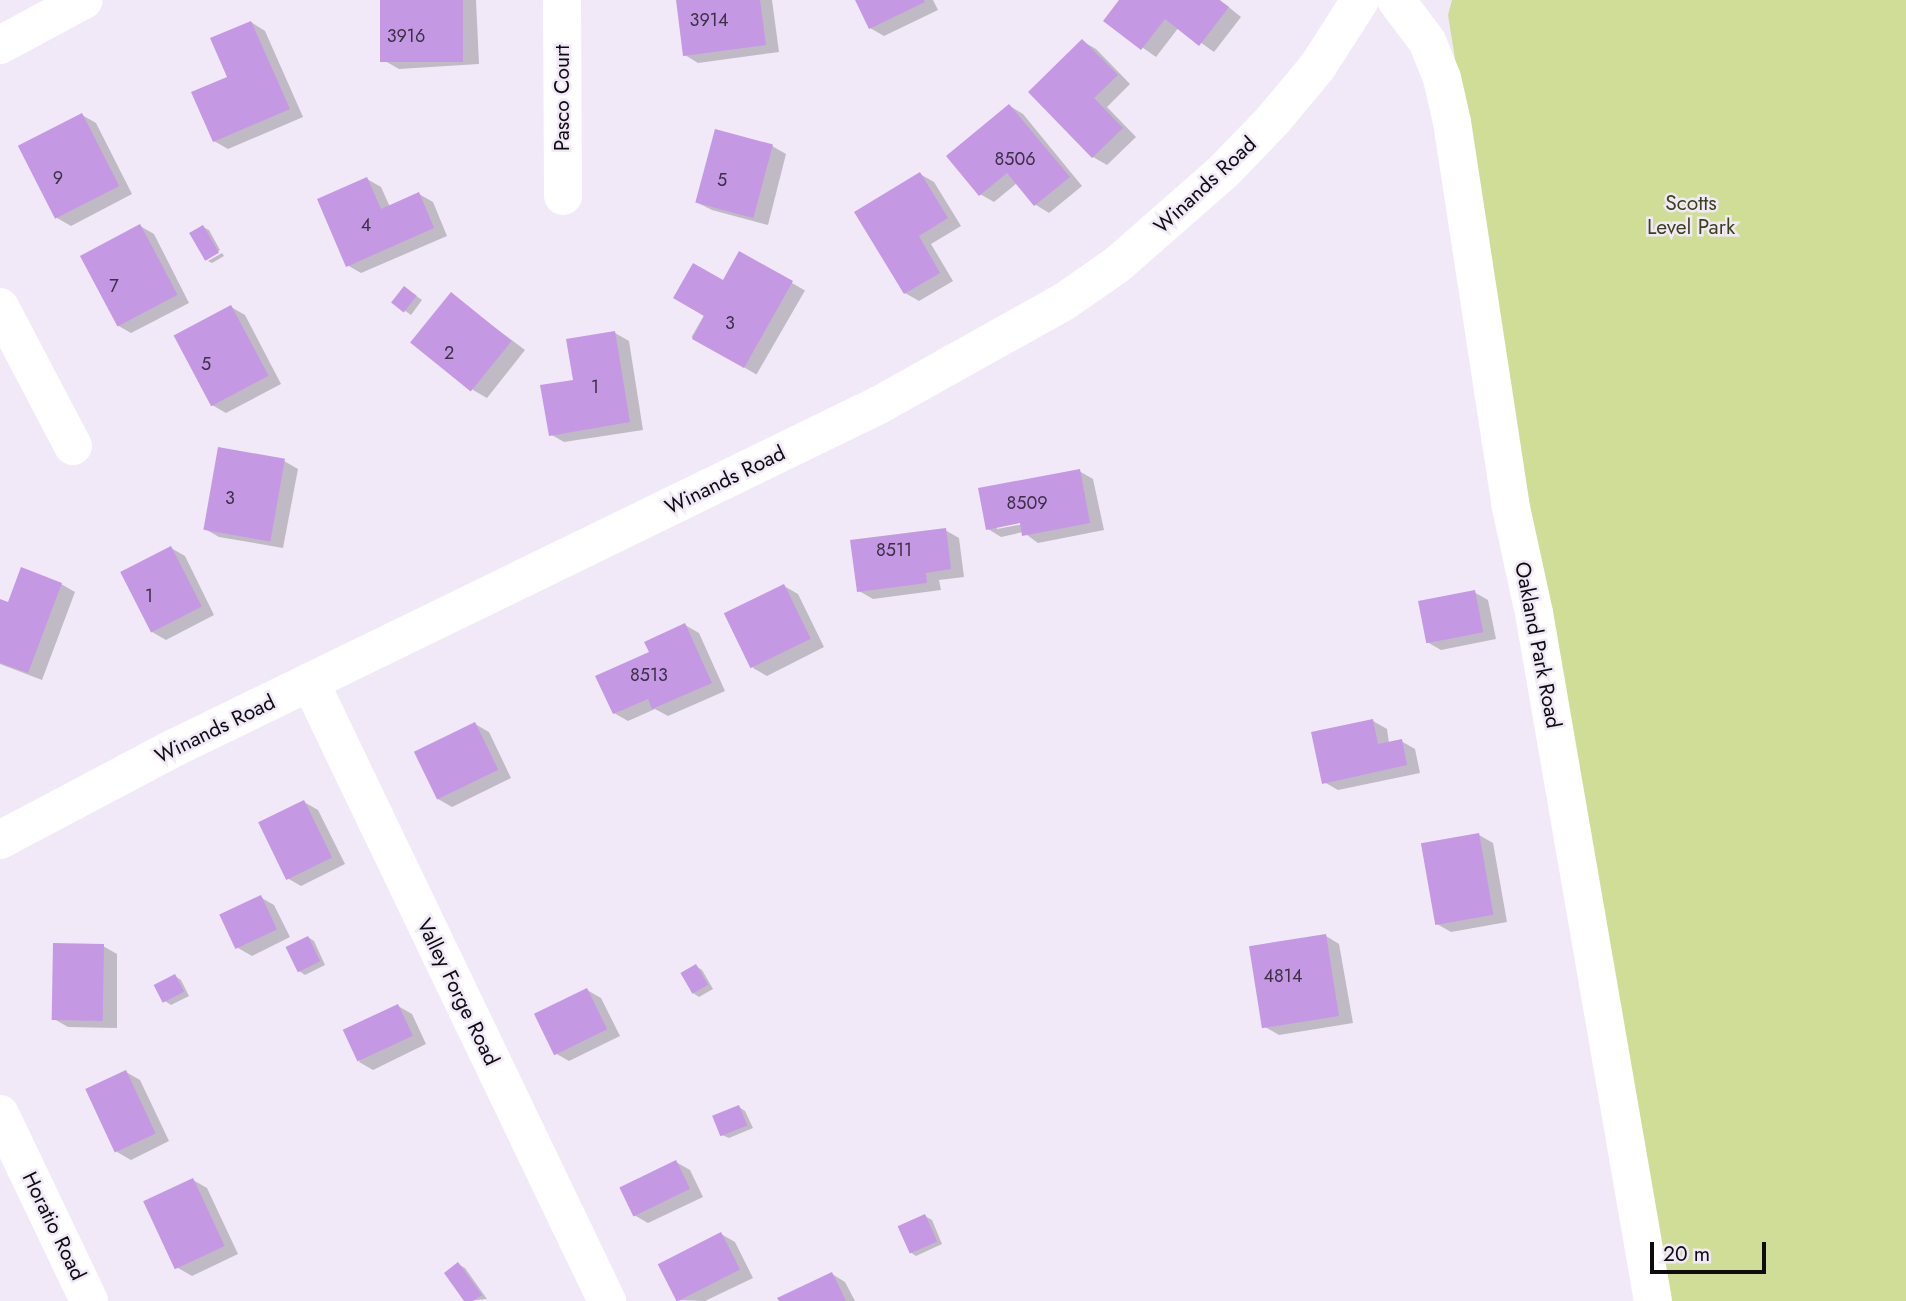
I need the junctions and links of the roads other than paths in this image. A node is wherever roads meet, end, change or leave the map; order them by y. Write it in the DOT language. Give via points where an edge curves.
graph roads {
  1 [pos="84,0"];
  2 [pos="562,0"];
  3 [pos="1360,0"];
  4 [pos="1396,0"];
  5 [pos="0,45"];
  6 [pos="563,195"];
  7 [pos="0,307"];
  8 [pos="73,446"];
  9 [pos="310,682"];
  10 [pos="0,840"];
  11 [pos="0,1114"];
  12 [pos="89,1301"];
  13 [pos="607,1301"];
  14 [pos="1653,1301"];
  1 -- 5 [label="street"];
  2 -- 6 [label="street, Pasco Court"];
  3 -- 9 [label="street, Winands Road" via="1318,66 1232,163 1129,255 1065,301 879,405"];
  4 -- 14 [label="street, Oakland Park Road" via="1427,41 1452,122 1510,503 1534,613"];
  7 -- 8 [label="street"];
  9 -- 10 [label="street, Winands Road"];
  9 -- 13 [label="street, Valley Forge Road"];
  11 -- 12 [label="street, Horatio Road"];
}
